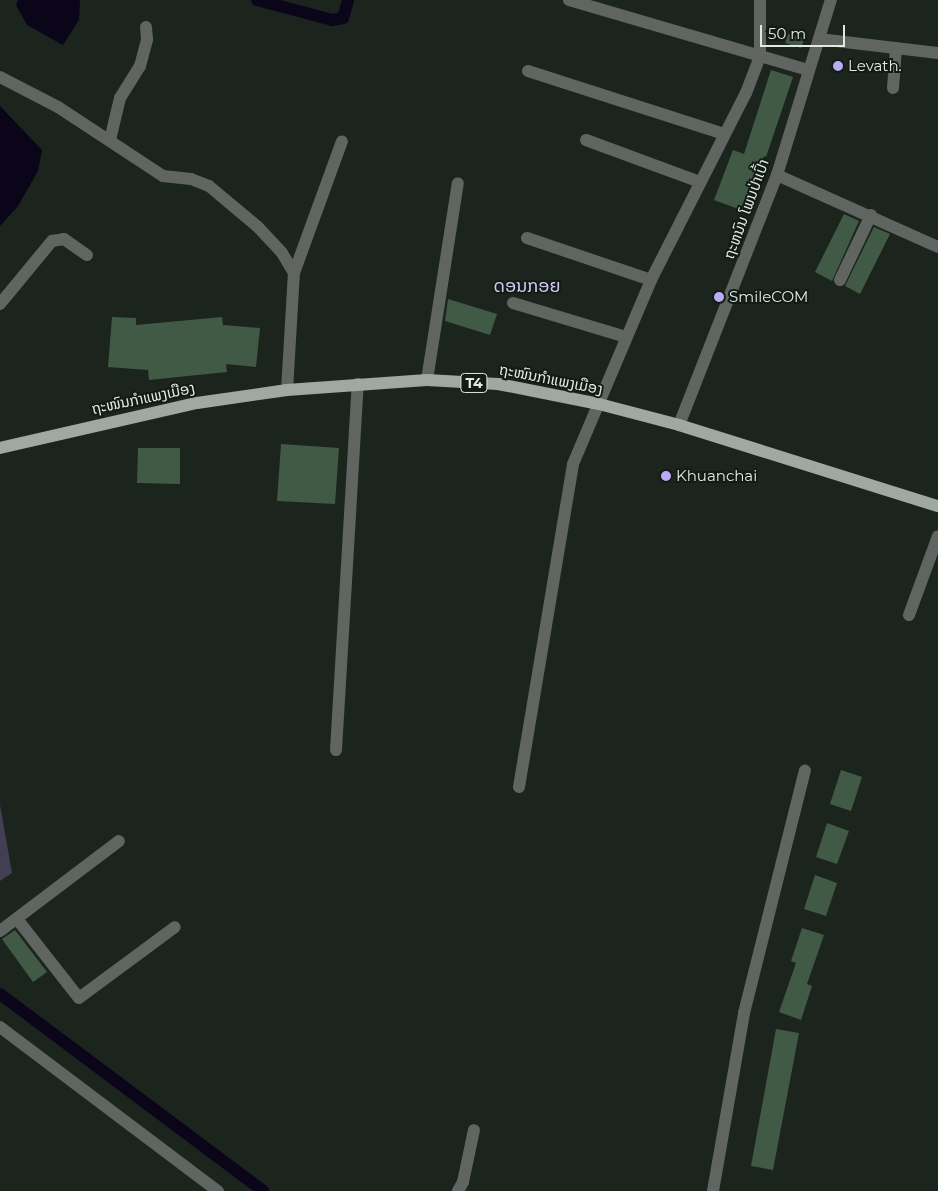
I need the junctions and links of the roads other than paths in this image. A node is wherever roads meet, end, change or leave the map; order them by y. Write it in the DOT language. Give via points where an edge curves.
graph roads {
  1 [pos="568,0"];
  2 [pos="760,0"];
  3 [pos="831,0"];
  4 [pos="146,27"];
  5 [pos="819,39"];
  6 [pos="896,48"];
  7 [pos="938,53"];
  8 [pos="760,56"];
  9 [pos="809,70"];
  10 [pos="528,71"];
  11 [pos="0,77"];
  12 [pos="893,88"];
  13 [pos="724,134"];
  14 [pos="110,140"];
  15 [pos="586,140"];
  16 [pos="342,141"];
  17 [pos="777,175"];
  18 [pos="458,182"];
  19 [pos="700,182"];
  20 [pos="871,215"];
  21 [pos="527,238"];
  22 [pos="938,247"];
  23 [pos="87,254"];
  24 [pos="294,273"];
  25 [pos="651,280"];
  26 [pos="840,280"];
  27 [pos="514,303"];
  28 [pos="0,304"];
  29 [pos="626,337"];
  30 [pos="427,380"];
  31 [pos="358,384"];
  32 [pos="287,390"];
  33 [pos="599,404"];
  34 [pos="679,425"];
  35 [pos="0,448"];
  36 [pos="938,506"];
  37 [pos="938,536"];
  38 [pos="909,616"];
  39 [pos="336,750"];
  40 [pos="804,771"];
  41 [pos="518,787"];
  42 [pos="119,841"];
  43 [pos="17,919"];
  44 [pos="175,928"];
  45 [pos="0,932"];
  46 [pos="0,1027"];
  47 [pos="474,1130"];
  48 [pos="218,1191"];
  49 [pos="458,1191"];
  50 [pos="713,1191"];
  1 -- 8 [label="street"];
  2 -- 8 [label="street"];
  3 -- 5 [label="street, ຖະຫນົນ ໂພນປ່າເປົ້າ"];
  4 -- 14 [label="street" via="147,39 140,66 120,98"];
  5 -- 6 [label="street"];
  5 -- 9 [label="street, ຖະຫນົນ ໂພນປ່າເປົ້າ"];
  6 -- 7 [label="street"];
  6 -- 12 [label="street"];
  8 -- 9 [label="street"];
  8 -- 13 [label="street" via="746,93"];
  9 -- 17 [label="street, ຖະຫນົນ ໂພນປ່າເປົ້າ"];
  10 -- 13 [label="street"];
  11 -- 14 [label="street" via="25,88"];
  13 -- 19 [label="street"];
  14 -- 24 [label="street" via="163,176 200,182 230,202 282,253"];
  15 -- 19 [label="street"];
  16 -- 24 [label="street"];
  17 -- 20 [label="street"];
  17 -- 34 [label="street, ຖະຫນົນ ໂພນປ່າເປົ້າ"];
  18 -- 30 [label="street"];
  19 -- 25 [label="street"];
  20 -- 22 [label="street"];
  20 -- 26 [label="street"];
  21 -- 25 [label="street"];
  23 -- 28 [label="street" via="64,239 52,241"];
  24 -- 32 [label="street"];
  25 -- 29 [label="street"];
  27 -- 29 [label="street"];
  29 -- 33 [label="street"];
  30 -- 31 [label="main road, ຖະໜົນກຳແພງເມືອງ / T4"];
  30 -- 33 [label="main road, ຖະໜົນກຳແພງເມືອງ / T4" via="498,384"];
  31 -- 32 [label="main road, ຖະໜົນກຳແພງເມືອງ / T4"];
  31 -- 39 [label="street"];
  32 -- 35 [label="main road, ຖະໜົນກຳແພງເມືອງ / T4" via="169,409"];
  33 -- 34 [label="main road, ຖະໜົນກຳແພງເມືອງ / T4"];
  33 -- 41 [label="street" via="573,464"];
  34 -- 36 [label="main road, ຖະໜົນກຳແພງເມືອງ / T4"];
  37 -- 38 [label="street"];
  40 -- 50 [label="street" via="744,1013"];
  42 -- 43 [label="street"];
  43 -- 44 [label="street" via="80,998"];
  43 -- 45 [label="street"];
  46 -- 48 [label="street"];
  47 -- 49 [label="street" via="463,1182"];
}
